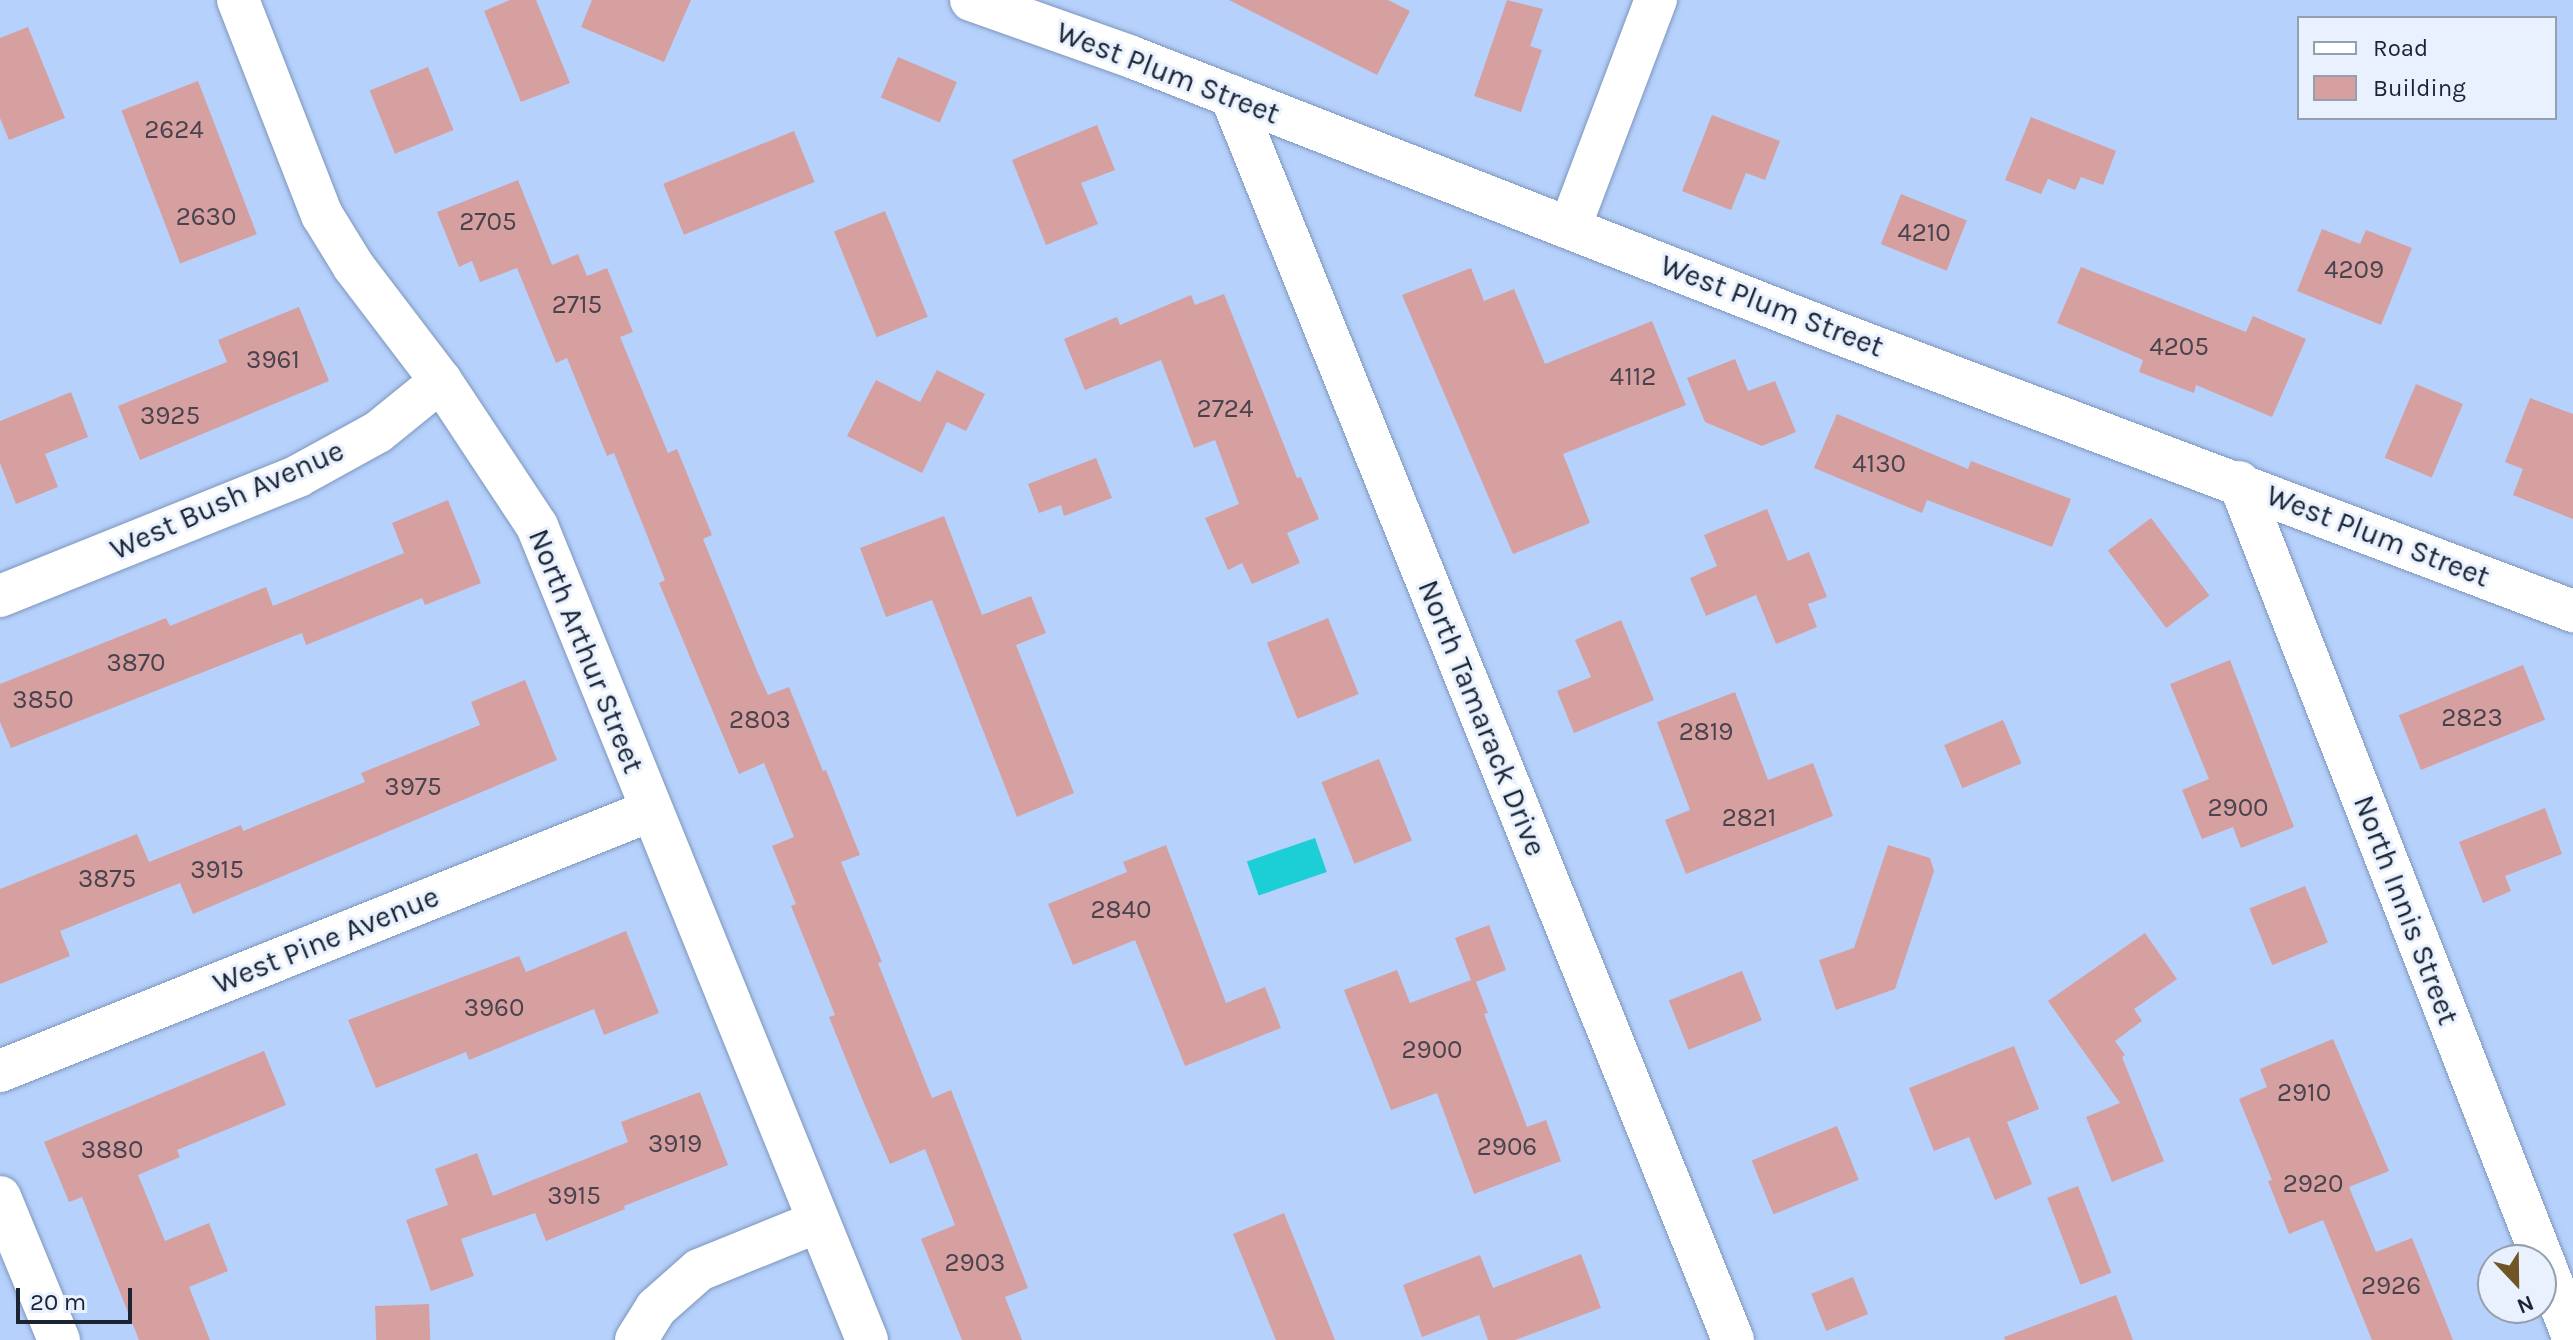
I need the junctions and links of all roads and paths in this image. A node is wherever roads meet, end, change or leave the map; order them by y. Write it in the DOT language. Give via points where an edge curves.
graph roads {
  1 [pos="238,0"];
  2 [pos="971,0"];
  3 [pos="1656,0"];
  4 [pos="1231,96"];
  5 [pos="1570,227"];
  6 [pos="441,381"];
  7 [pos="2239,482"];
  8 [pos="0,596"];
  9 [pos="2573,611"];
  10 [pos="652,810"];
  11 [pos="0,1071"];
  12 [pos="0,1197"];
  13 [pos="817,1222"];
  14 [pos="2573,1337"];
  15 [pos="59,1340"];
  16 [pos="636,1340"];
  17 [pos="867,1340"];
  18 [pos="1733,1340"];
  1 -- 6 [label="street, North Arthur Street" via="322,215 354,267"];
  2 -- 4 [label="street, West Plum Street"];
  3 -- 5 [label="street"];
  4 -- 5 [label="street, West Plum Street"];
  4 -- 18 [label="street, North Tamarack Drive"];
  5 -- 7 [label="street, West Plum Street"];
  6 -- 8 [label="street, West Bush Avenue" via="378,432 298,476"];
  6 -- 10 [label="street, North Arthur Street" via="537,526"];
  7 -- 9 [label="street, West Plum Street"];
  7 -- 14 [label="street, North Innis Street"];
  10 -- 11 [label="street, West Pine Avenue"];
  10 -- 13 [label="street, North Arthur Street"];
  12 -- 15 [label="street"];
  13 -- 16 [label="street" via="699,1270 656,1308"];
  13 -- 17 [label="street, North Arthur Street"];
}
